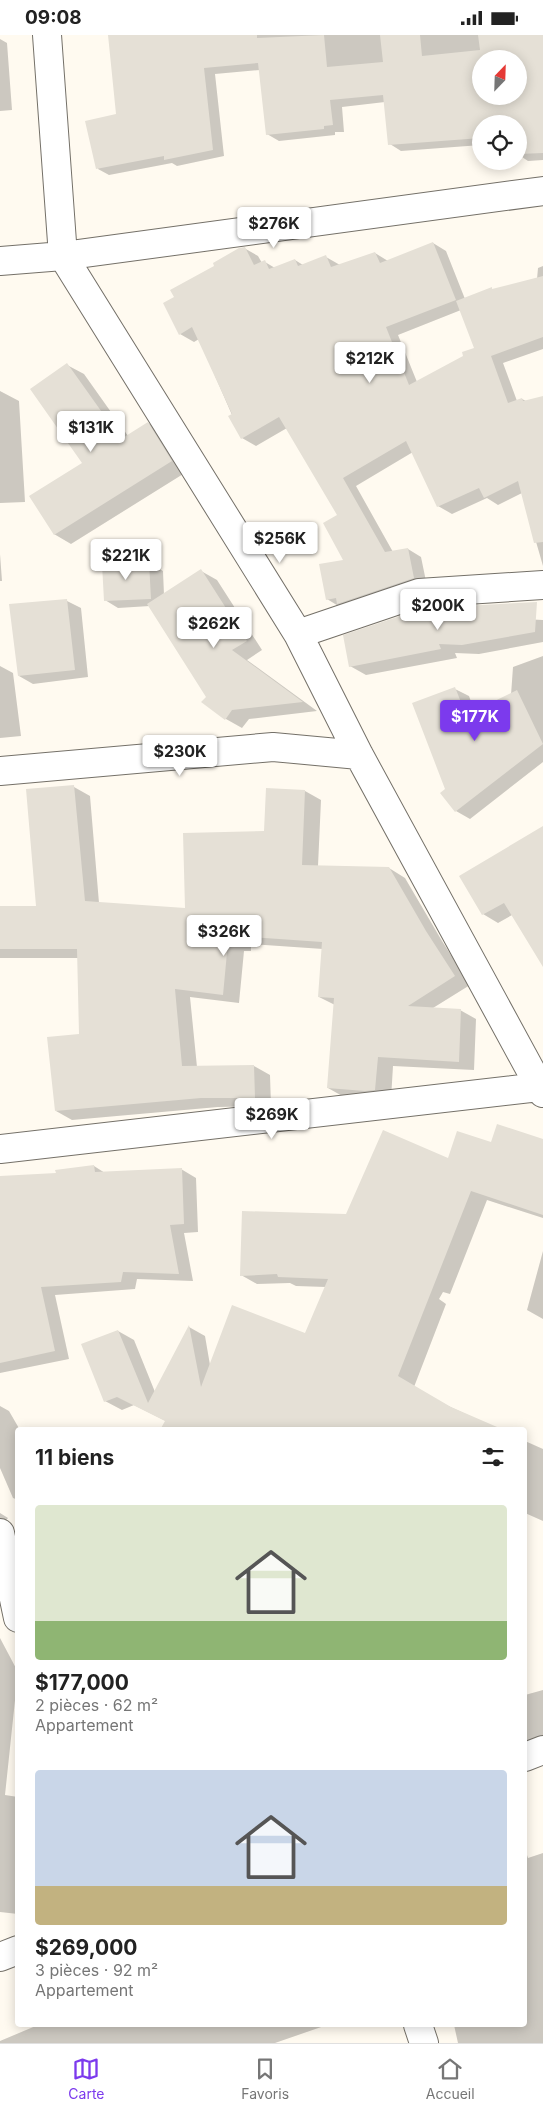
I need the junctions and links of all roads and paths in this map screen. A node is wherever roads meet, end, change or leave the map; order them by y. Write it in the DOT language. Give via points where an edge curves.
graph roads {
  1 [pos="47,35"];
  2 [pos="543,191"];
  3 [pos="63,256"];
  4 [pos="0,261"];
  5 [pos="543,585"];
  6 [pos="298,634"];
  7 [pos="359,755"];
  8 [pos="0,771"];
  9 [pos="541,1090"];
  10 [pos="0,1149"];
  11 [pos="0,1533"];
  12 [pos="15,1604"];
  13 [pos="543,1750"];
  14 [pos="527,1756"];
  15 [pos="15,1951"];
  16 [pos="0,1957"];
  17 [pos="419,2027"];
  18 [pos="424,2043"];
  1 -- 3 [label="street"];
  2 -- 3 [label="street"];
  3 -- 4 [label="street"];
  3 -- 6 [label="street"];
  5 -- 6 [label="street" via="419,593"];
  6 -- 7 [label="street"];
  7 -- 8 [label="street" via="272,747"];
  7 -- 9 [label="street"];
  9 -- 10 [label="street"];
  11 -- 12 [label="street"];
  13 -- 14 [label="street"];
  15 -- 16 [label="street"];
  17 -- 18 [label="street"];
}
